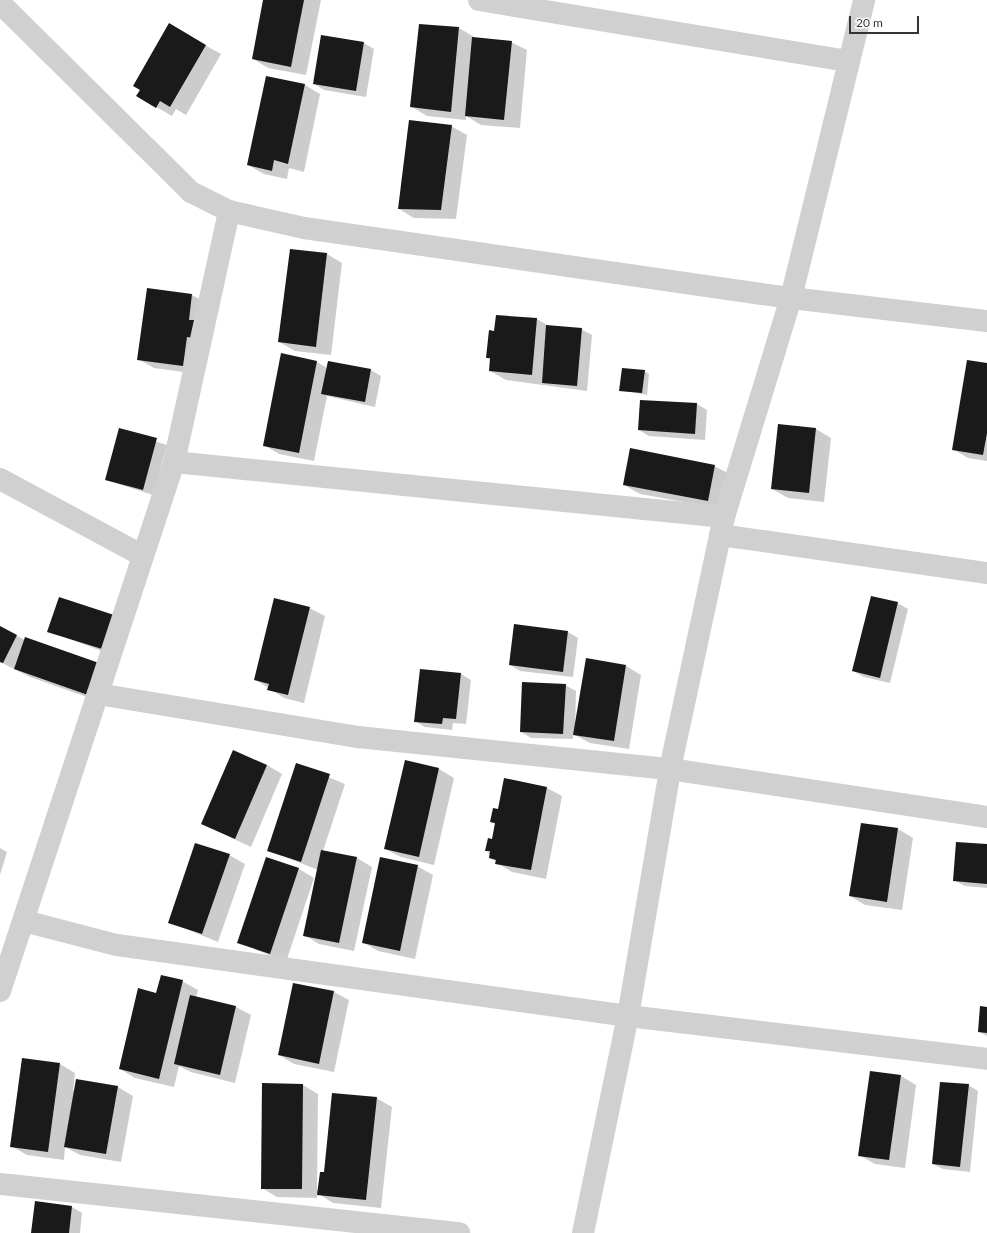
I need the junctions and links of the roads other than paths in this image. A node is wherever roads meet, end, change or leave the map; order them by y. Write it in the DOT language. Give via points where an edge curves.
graph roads {
  1 [pos="479,0"];
  2 [pos="864,0"];
  3 [pos="4,3"];
  4 [pos="847,61"];
  5 [pos="229,211"];
  6 [pos="791,298"];
  7 [pos="987,321"];
  8 [pos="174,462"];
  9 [pos="0,479"];
  10 [pos="722,526"];
  11 [pos="143,556"];
  12 [pos="987,573"];
  13 [pos="98,694"];
  14 [pos="670,770"];
  15 [pos="987,817"];
  16 [pos="24,921"];
  17 [pos="0,991"];
  18 [pos="628,1016"];
  19 [pos="987,1059"];
  20 [pos="0,1184"];
  21 [pos="459,1233"];
  22 [pos="583,1233"];
  1 -- 4 [label="street"];
  2 -- 4 [label="street"];
  3 -- 5 [label="street" via="191,192"];
  4 -- 6 [label="street"];
  5 -- 6 [label="street" via="304,228"];
  5 -- 8 [label="street"];
  6 -- 7 [label="street"];
  6 -- 10 [label="street"];
  8 -- 10 [label="street"];
  8 -- 11 [label="street"];
  9 -- 11 [label="street"];
  10 -- 12 [label="street"];
  10 -- 14 [label="street"];
  11 -- 13 [label="street"];
  13 -- 14 [label="street" via="358,737"];
  13 -- 16 [label="street"];
  14 -- 15 [label="street"];
  14 -- 18 [label="street"];
  16 -- 17 [label="street"];
  16 -- 18 [label="street" via="117,945"];
  18 -- 19 [label="street"];
  18 -- 22 [label="street"];
  20 -- 21 [label="street"];
}
